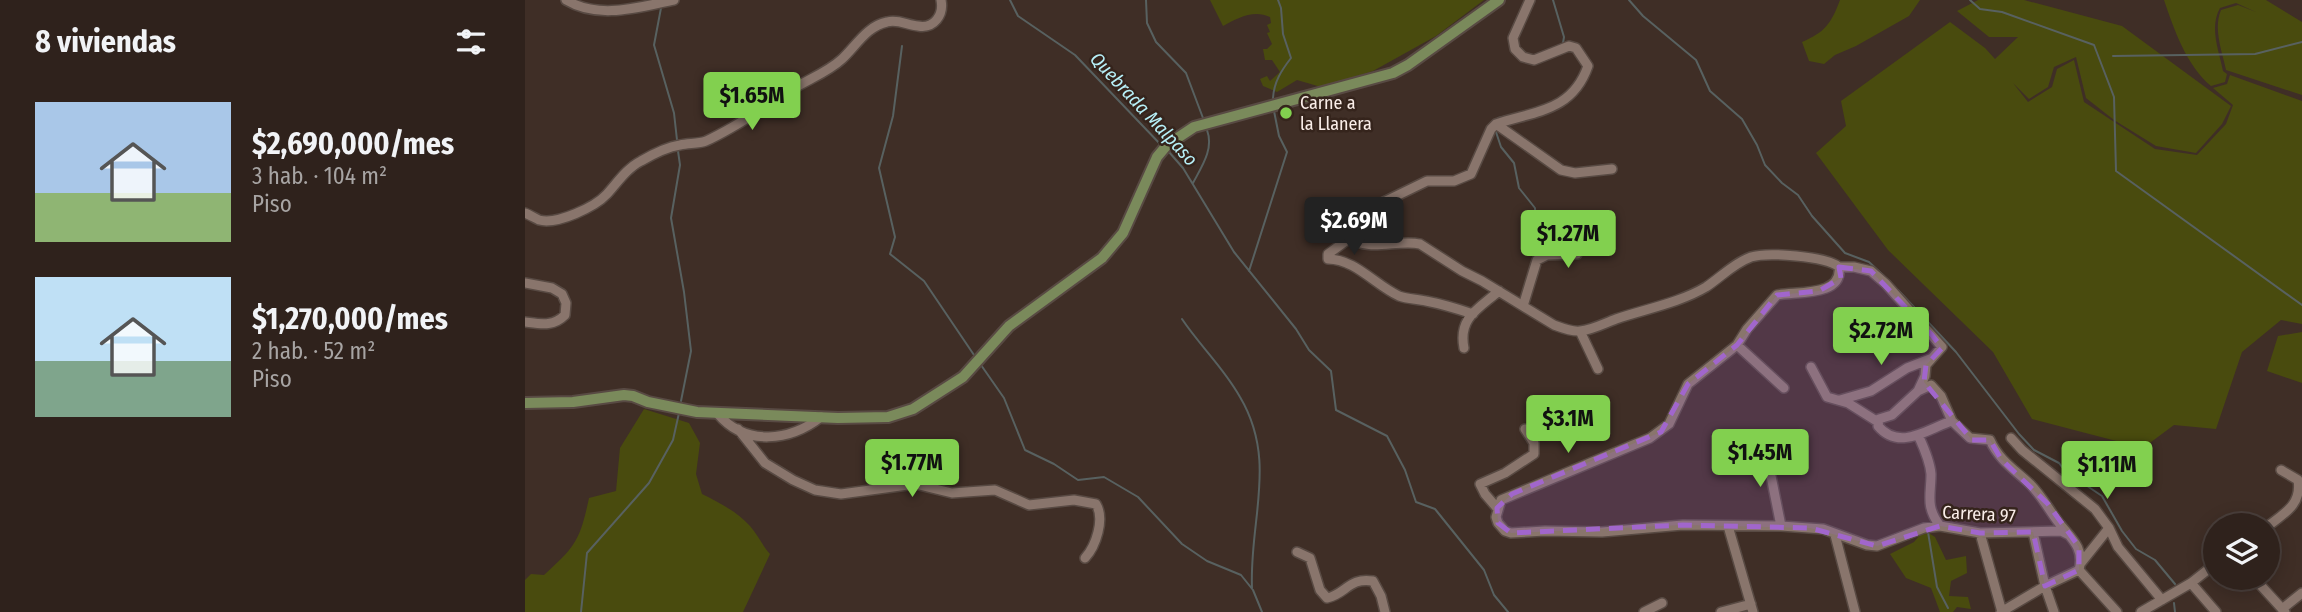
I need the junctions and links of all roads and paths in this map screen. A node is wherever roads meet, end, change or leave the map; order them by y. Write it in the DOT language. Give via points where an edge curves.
graph roads {
  1 [pos="566,0"];
  2 [pos="674,0"];
  3 [pos="941,0"];
  4 [pos="1499,0"];
  5 [pos="1530,0"];
  6 [pos="1496,124"];
  7 [pos="1612,169"];
  8 [pos="525,213"];
  9 [pos="1588,224"];
  10 [pos="1350,238"];
  11 [pos="1839,267"];
  12 [pos="525,282"];
  13 [pos="1499,291"];
  14 [pos="1523,306"];
  15 [pos="1473,314"];
  16 [pos="525,322"];
  17 [pos="1580,331"];
  18 [pos="1737,345"];
  19 [pos="1464,348"];
  20 [pos="1931,359"];
  21 [pos="1811,367"];
  22 [pos="1598,369"];
  23 [pos="1784,388"];
  24 [pos="1918,391"];
  25 [pos="1840,400"];
  26 [pos="525,403"];
  27 [pos="718,414"];
  28 [pos="821,417"];
  29 [pos="1952,421"];
  30 [pos="1878,422"];
  31 [pos="738,429"];
  32 [pos="1525,429"];
  33 [pos="1919,437"];
  34 [pos="2011,438"];
  35 [pos="1758,446"];
  36 [pos="2281,470"];
  37 [pos="1497,508"];
  38 [pos="2280,517"];
  39 [pos="1728,526"];
  40 [pos="1781,526"];
  41 [pos="1940,526"];
  42 [pos="2109,528"];
  43 [pos="2033,532"];
  44 [pos="1980,533"];
  45 [pos="1835,535"];
  46 [pos="2069,535"];
  47 [pos="1297,552"];
  48 [pos="1085,558"];
  49 [pos="2080,566"];
  50 [pos="2203,574"];
  51 [pos="2191,583"];
  52 [pos="2045,586"];
  53 [pos="2265,590"];
  54 [pos="2302,593"];
  55 [pos="2162,600"];
  56 [pos="1663,603"];
  57 [pos="1752,608"];
  58 [pos="2283,610"];
  59 [pos="1385,612"];
  60 [pos="1644,612"];
  61 [pos="1721,612"];
  62 [pos="1855,612"];
  63 [pos="2002,612"];
  64 [pos="2054,612"];
  65 [pos="2117,612"];
  66 [pos="2141,612"];
  67 [pos="2216,612"];
  1 -- 2 [label="street" via="578,8 620,10"];
  3 -- 8 [label="street" via="936,21 926,26 902,21 874,27 826,71 731,128 703,142 670,147 637,162 597,204 555,219 541,220"];
  4 -- 28 [label="main road" via="1393,73 1194,127 1164,148 1117,242 1090,268 1009,326 963,377 913,409 888,417"];
  5 -- 6 [label="street" via="1513,38 1515,49 1534,60 1569,46 1576,48 1588,66 1580,83 1554,107"];
  6 -- 7 [label="street" via="1561,170"];
  6 -- 10 [label="street" via="1471,174 1454,181 1427,181 1355,216"];
  9 -- 14 [label="street" via="1579,253 1537,260"];
  10 -- 13 [label="street" via="1367,244 1420,244"];
  10 -- 15 [label="street" via="1328,258 1342,259 1405,298"];
  11 -- 17 [label="street" via="1813,259 1752,257 1705,288"];
  11 -- 18 [label="street" via="1838,280 1829,288 1777,295"];
  11 -- 20 [label="street" via="1867,269 1886,284 1942,347"];
  12 -- 16 [label="street" via="562,294 567,310 553,324"];
  13 -- 14 [label="street"];
  13 -- 15 [label="street"];
  14 -- 17 [label="street" via="1554,325"];
  15 -- 19 [label="street" via="1463,327"];
  17 -- 22 [label="street"];
  18 -- 23 [label="street"];
  18 -- 37 [label="street" via="1688,384 1661,432 1512,494"];
  20 -- 24 [label="street"];
  20 -- 25 [label="street" via="1871,391"];
  21 -- 25 [label="street" via="1824,394"];
  24 -- 29 [label="street" via="1931,385"];
  24 -- 30 [label="street"];
  25 -- 30 [label="street"];
  26 -- 27 [label="main road" via="624,395"];
  27 -- 28 [label="main road"];
  27 -- 31 [label="street"];
  28 -- 31 [label="street" via="805,429 778,437"];
  29 -- 33 [label="street"];
  29 -- 46 [label="street" via="1972,439 1990,440 1995,452 2048,504"];
  30 -- 33 [label="street" via="1889,434"];
  31 -- 48 [label="street" via="765,463 815,489 841,494 915,484 952,493 995,490 1029,505 1074,500 1096,504 1095,543"];
  32 -- 37 [label="street, Carrera 97" via="1534,443 1532,456 1480,483"];
  33 -- 41 [label="street" via="1930,467 1931,510"];
  34 -- 42 [label="street" via="2087,502"];
  35 -- 40 [label="street" via="1770,471"];
  36 -- 38 [label="street" via="2298,480 2299,489 2294,505"];
  37 -- 39 [label="street, Carrera 97" via="1498,523 1511,533"];
  39 -- 40 [label="street, Carrera 97"];
  39 -- 57 [label="street"];
  40 -- 45 [label="street, Carrera 97" via="1823,529"];
  41 -- 44 [label="street, Carrera 97"];
  41 -- 45 [label="street, Carrera 97" via="1877,545"];
  42 -- 49 [label="street"];
  42 -- 55 [label="street" via="2118,547"];
  43 -- 44 [label="street, Carrera 97"];
  43 -- 46 [label="street, Carrera 97"];
  43 -- 52 [label="street"];
  44 -- 63 [label="street"];
  45 -- 62 [label="street"];
  46 -- 49 [label="street" via="2079,547"];
  47 -- 59 [label="street" via="1310,558 1327,598 1358,580 1373,581"];
  49 -- 52 [label="street"];
  49 -- 65 [label="street"];
  50 -- 51 [label="street"];
  51 -- 55 [label="street"];
  51 -- 67 [label="street"];
  52 -- 63 [label="street"];
  52 -- 64 [label="street"];
  53 -- 58 [label="street"];
  54 -- 58 [label="street"];
  55 -- 66 [label="street"];
  56 -- 60 [label="street"];
  57 -- 61 [label="street"];
}
